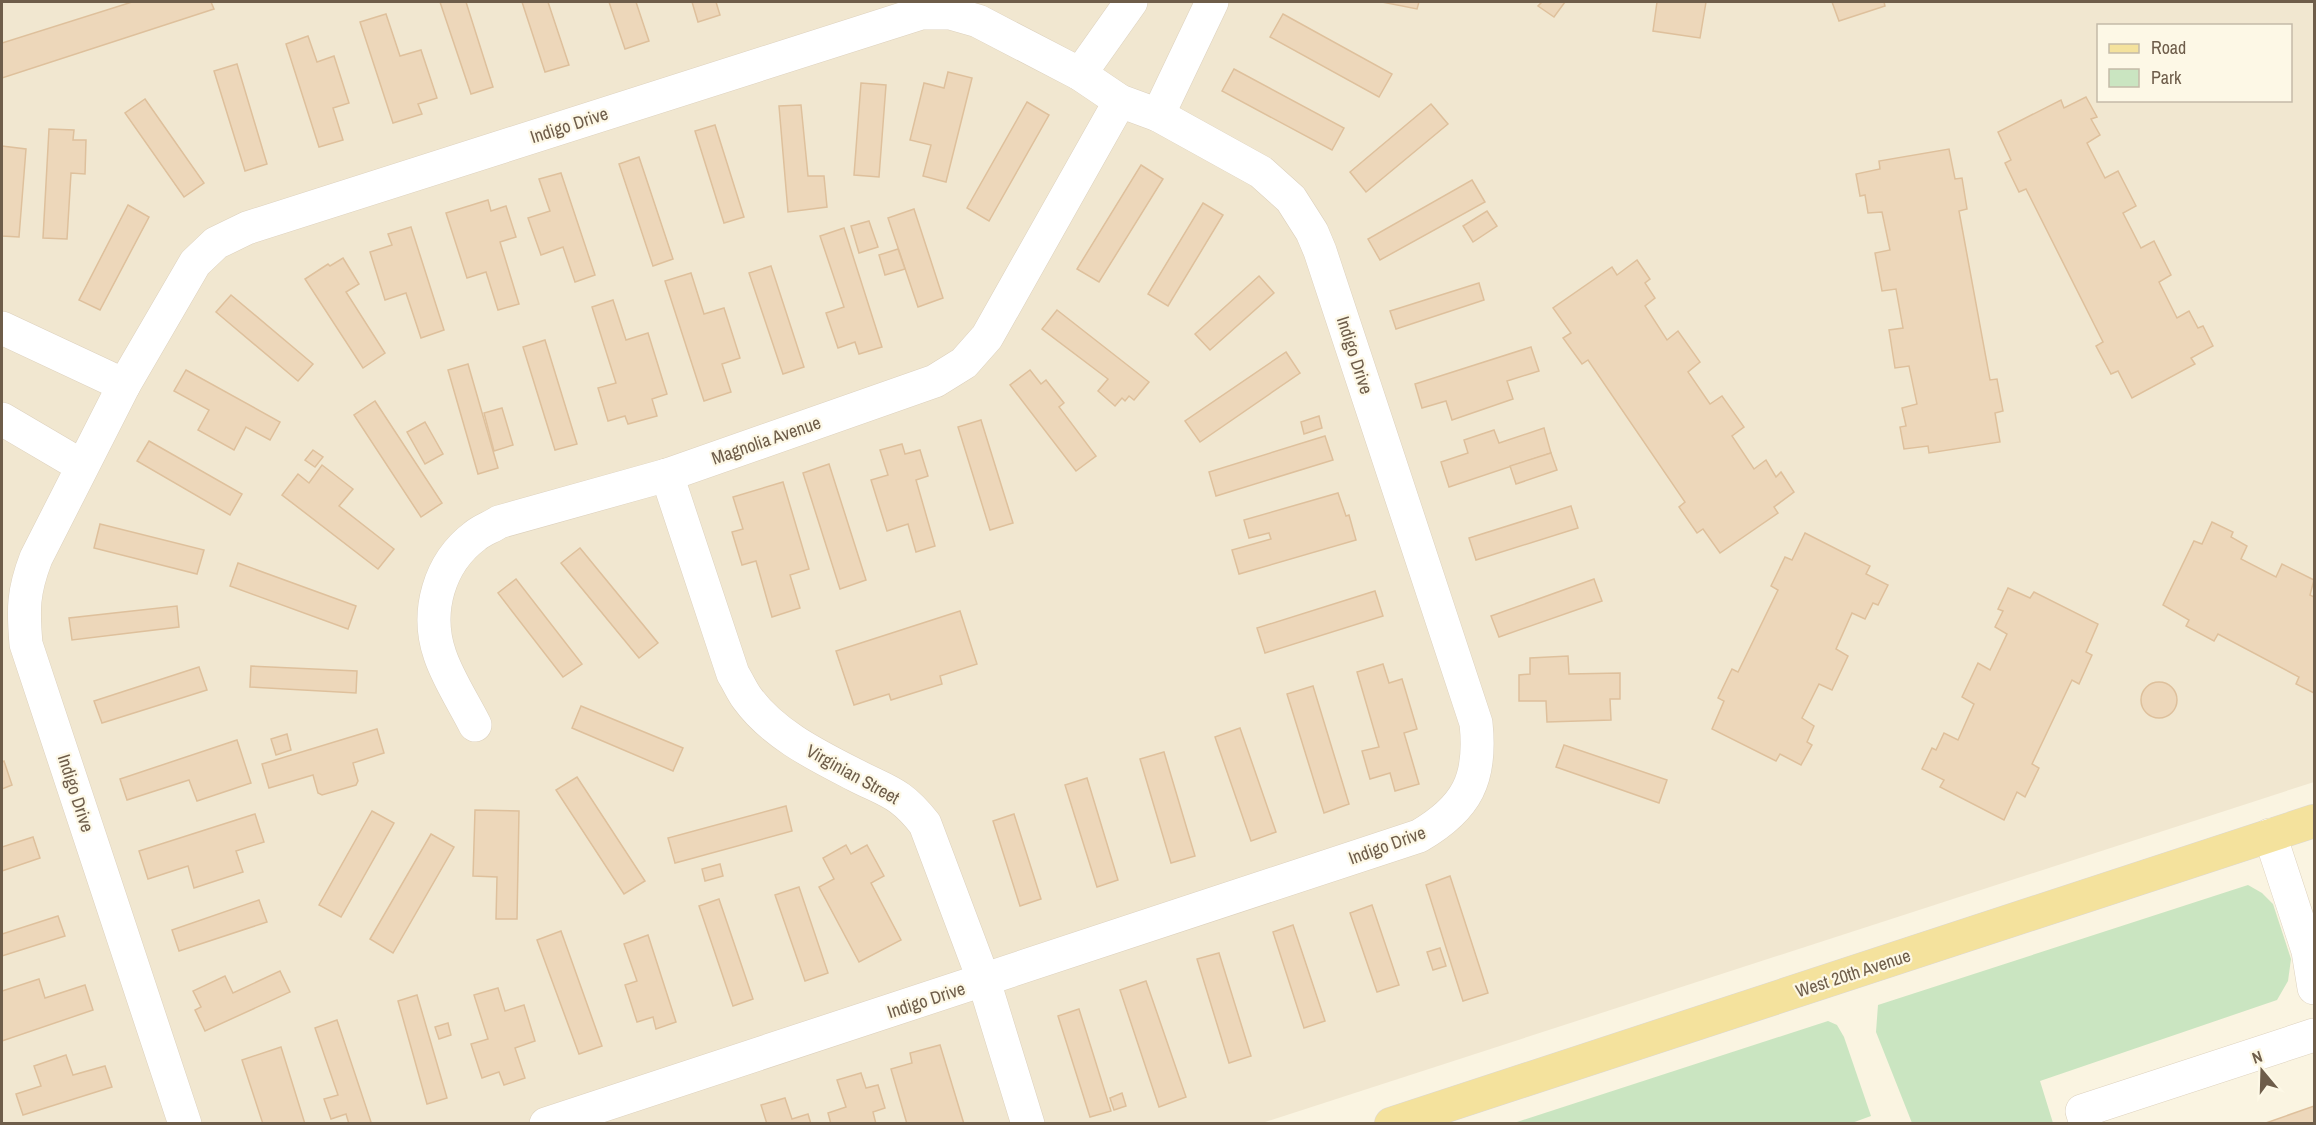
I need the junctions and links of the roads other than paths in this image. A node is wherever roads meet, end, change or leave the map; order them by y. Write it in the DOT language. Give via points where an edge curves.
graph roads {
  1 [pos="1131,2"];
  2 [pos="1212,2"];
  3 [pos="1080,74"];
  4 [pos="1120,101"];
  5 [pos="1158,115"];
  6 [pos="2,328"];
  7 [pos="124,385"];
  8 [pos="2,418"];
  9 [pos="82,466"];
  10 [pos="667,475"];
  11 [pos="475,725"];
  12 [pos="2314,821"];
  13 [pos="2270,835"];
  14 [pos="984,981"];
  15 [pos="2314,988"];
  16 [pos="2314,1035"];
  17 [pos="185,1124"];
  18 [pos="546,1124"];
  19 [pos="1028,1124"];
  20 [pos="1391,1124"];
  21 [pos="2086,1124"];
  1 -- 3 [label="street"];
  2 -- 5 [label="street"];
  3 -- 4 [label="street, Indigo Drive"];
  3 -- 7 [label="street, Indigo Drive" via="978,21 950,13 921,13 247,228 216,243 195,263"];
  4 -- 5 [label="street, Indigo Drive"];
  4 -- 10 [label="street, Magnolia Avenue" via="987,337 964,363 935,381"];
  5 -- 14 [label="street, Indigo Drive" via="1261,172 1291,199 1312,232 1476,723 1479,749 1472,782 1459,805 1441,823 1419,836"];
  6 -- 7 [label="street"];
  7 -- 9 [label="street, Indigo Drive"];
  8 -- 9 [label="street"];
  9 -- 17 [label="street, Indigo Drive" via="28,578 23,610 26,644"];
  10 -- 11 [label="street, Magnolia Avenue" via="499,522 476,535 456,554 442,577 434,603 434,629 440,656"];
  10 -- 14 [label="street, Virginian Street" via="733,674 747,698 776,729 817,756 893,792 911,806 925,824"];
  12 -- 13 [label="main road, West 20th Avenue"];
  13 -- 15 [label="street" via="2308,951"];
  13 -- 20 [label="main road, West 20th Avenue"];
  14 -- 18 [label="street, Indigo Drive"];
  14 -- 19 [label="street, Virginian Street"];
  16 -- 21 [label="street" via="2082,1111"];
}
